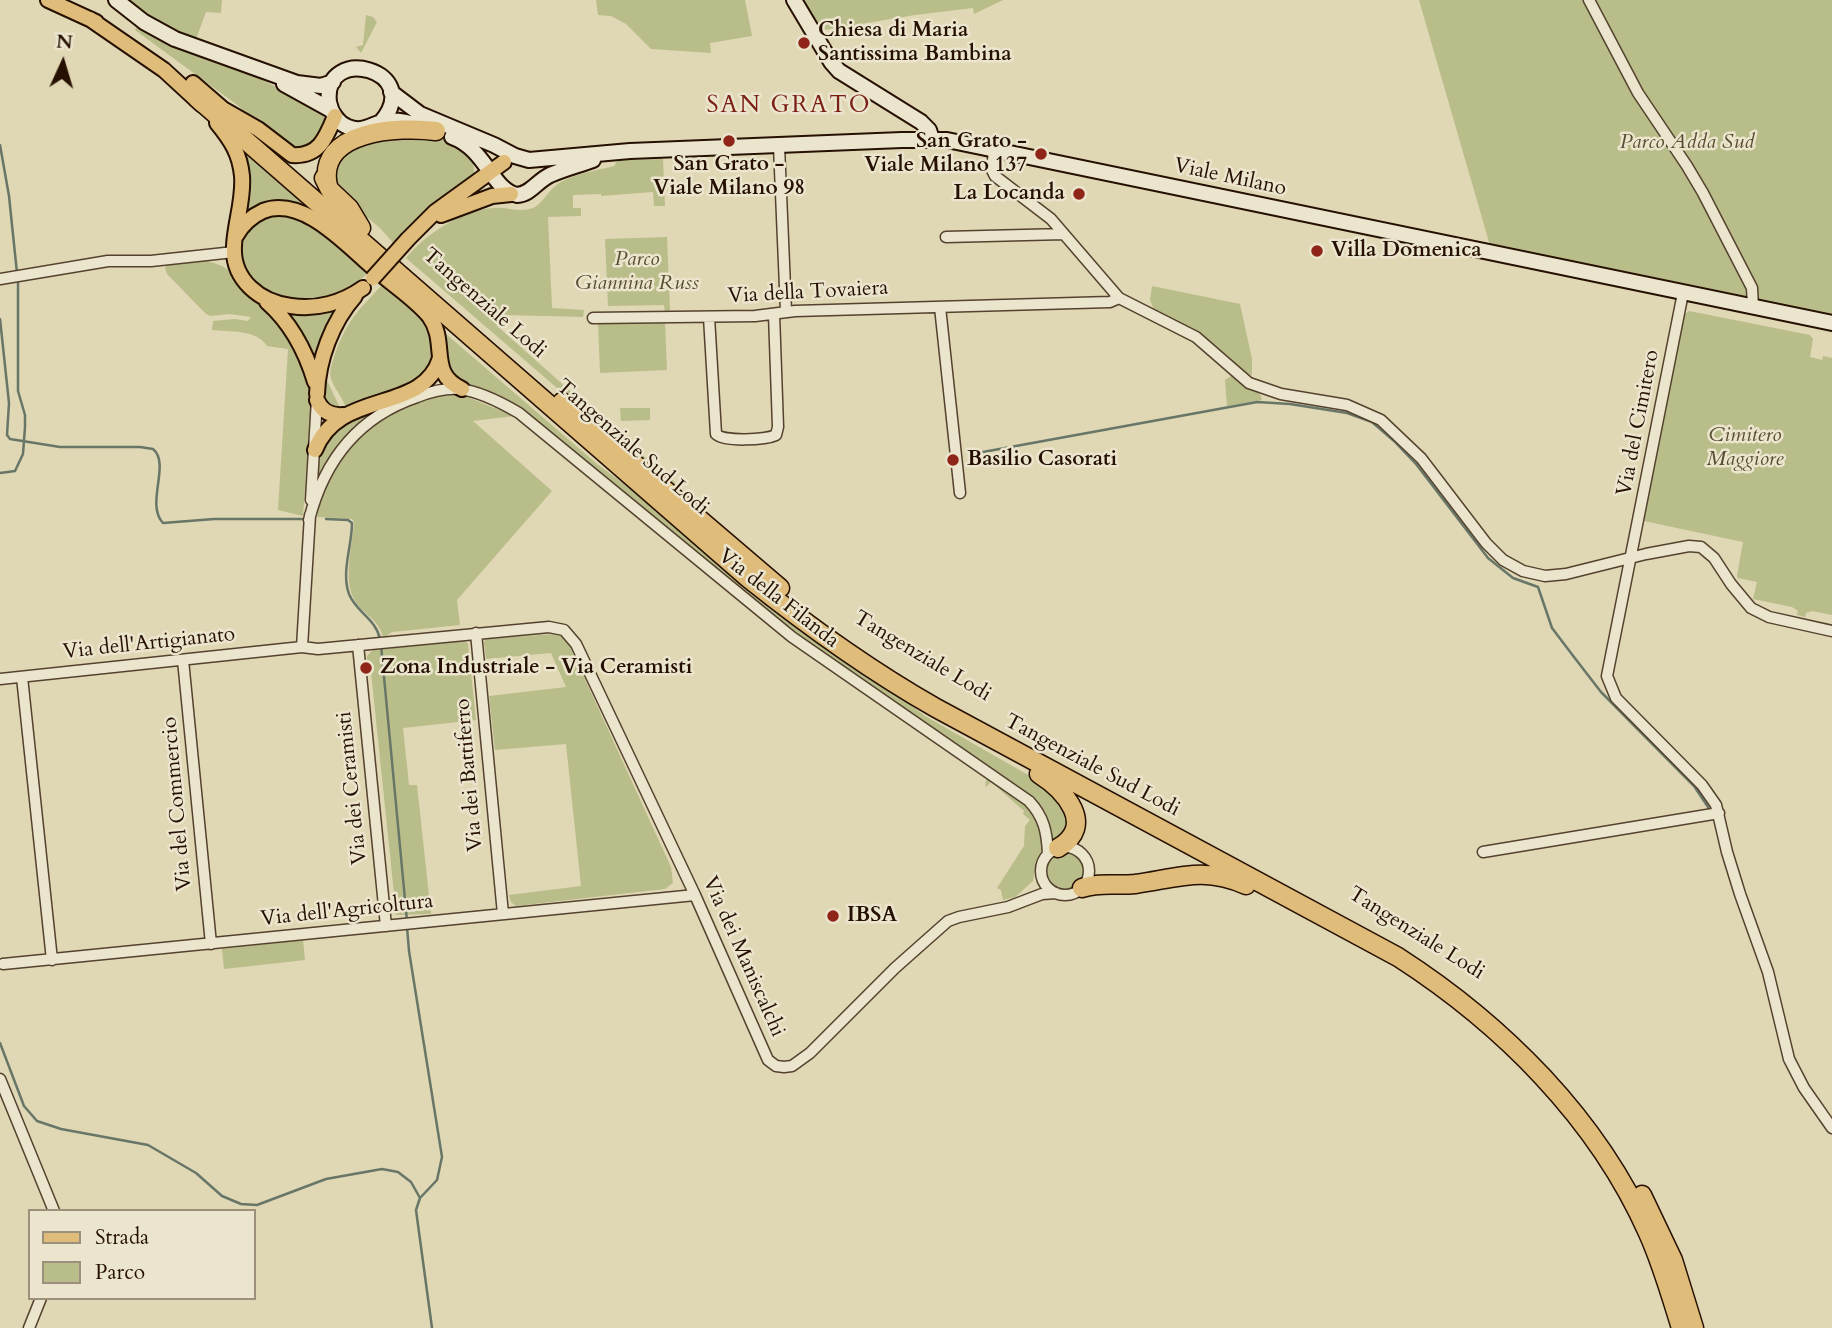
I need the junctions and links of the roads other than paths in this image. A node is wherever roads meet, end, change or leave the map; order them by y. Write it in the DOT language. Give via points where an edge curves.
graph roads {
  1 [pos="48,0"];
  2 [pos="116,0"];
  3 [pos="794,0"];
  4 [pos="1589,0"];
  5 [pos="90,19"];
  6 [pos="256,68"];
  7 [pos="333,82"];
  8 [pos="391,92"];
  9 [pos="197,98"];
  10 [pos="223,109"];
  11 [pos="900,109"];
  12 [pos="333,113"];
  13 [pos="381,122"];
  14 [pos="356,130"];
  15 [pos="436,131"];
  16 [pos="932,139"];
  17 [pos="902,140"];
  18 [pos="779,146"];
  19 [pos="994,150"];
  20 [pos="614,153"];
  21 [pos="516,159"];
  22 [pos="488,175"];
  23 [pos="536,183"];
  24 [pos="328,186"];
  25 [pos="511,194"];
  26 [pos="361,228"];
  27 [pos="412,234"];
  28 [pos="1065,234"];
  29 [pos="946,237"];
  30 [pos="234,248"];
  31 [pos="202,257"];
  32 [pos="237,267"];
  33 [pos="0,279"];
  34 [pos="368,283"];
  35 [pos="1683,293"];
  36 [pos="260,296"];
  37 [pos="1119,298"];
  38 [pos="940,307"];
  39 [pos="1753,307"];
  40 [pos="786,311"];
  41 [pos="427,313"];
  42 [pos="774,314"];
  43 [pos="709,317"];
  44 [pos="593,318"];
  45 [pos="1832,323"];
  46 [pos="440,357"];
  47 [pos="462,389"];
  48 [pos="317,397"];
  49 [pos="343,415"];
  50 [pos="315,450"];
  51 [pos="603,453"];
  52 [pos="960,493"];
  53 [pos="309,520"];
  54 [pos="1632,559"];
  55 [pos="564,630"];
  56 [pos="1832,631"];
  57 [pos="476,633"];
  58 [pos="358,645"];
  59 [pos="302,647"];
  60 [pos="183,660"];
  61 [pos="22,677"];
  62 [pos="0,679"];
  63 [pos="906,691"];
  64 [pos="1719,813"];
  65 [pos="1053,851"];
  66 [pos="1483,852"];
  67 [pos="1041,873"];
  68 [pos="1082,888"];
  69 [pos="1056,893"];
  70 [pos="695,895"];
  71 [pos="1029,897"];
  72 [pos="503,914"];
  73 [pos="386,926"];
  74 [pos="1360,936"];
  75 [pos="211,944"];
  76 [pos="52,960"];
  77 [pos="3,964"];
  78 [pos="0,1079"];
  79 [pos="1832,1128"];
  80 [pos="53,1209"];
  81 [pos="40,1300"];
  82 [pos="29,1328"];
  83 [pos="1681,1328"];
  84 [pos="1694,1328"];
  1 -- 5 [label="main road"];
  2 -- 6 [label="street" via="174,39"];
  3 -- 11 [label="street" via="839,71"];
  4 -- 39 [label="street" via="1638,93 1703,193 1752,288"];
  5 -- 9 [label="main road, Tangenziale Sud Lodi" via="149,58"];
  5 -- 10 [label="main road, Tangenziale Lodi" via="160,58"];
  6 -- 7 [label="street" via="307,85"];
  6 -- 12 [label="street"];
  7 -- 8 [label="street" via="345,71 364,67 381,75"];
  7 -- 12 [label="street"];
  8 -- 13 [label="street" via="390,108"];
  8 -- 21 [label="street" via="420,114"];
  9 -- 30 [label="main road" via="227,135 239,159 242,189"];
  9 -- 51 [label="highway, Tangenziale Sud Lodi"];
  10 -- 12 [label="main road" via="258,129 285,152 300,156 323,144"];
  10 -- 26 [label="highway, Tangenziale Lodi"];
  11 -- 16 [label="street" via="926,127"];
  11 -- 17 [label="street"];
  12 -- 14 [label="street" via="340,123"];
  13 -- 14 [label="street"];
  13 -- 15 [label="street" via="406,122"];
  14 -- 24 [label="highway" via="339,140 326,158"];
  15 -- 22 [label="street" via="466,143"];
  15 -- 24 [label="highway" via="402,128 353,140 331,157"];
  16 -- 17 [label="street, Viale Milano"];
  16 -- 19 [label="street, Viale Milano"];
  17 -- 18 [label="street, Viale Milano"];
  18 -- 20 [label="street, Viale Milano"];
  18 -- 40 [label="street"];
  19 -- 28 [label="street" via="992,170 997,178"];
  19 -- 35 [label="street, Viale Milano"];
  20 -- 21 [label="street"];
  20 -- 23 [label="street"];
  21 -- 22 [label="main road"];
  21 -- 23 [label="street" via="537,170"];
  22 -- 25 [label="street"];
  22 -- 27 [label="main road" via="447,202"];
  23 -- 25 [label="street" via="529,192"];
  24 -- 26 [label="highway"];
  25 -- 27 [label="main road" via="466,204"];
  26 -- 84 [label="highway, Tangenziale Lodi" via="756,569 847,639 937,696 1381,934 1479,1000 1559,1079 1626,1169 1665,1241"];
  27 -- 34 [label="main road, bridge"];
  28 -- 29 [label="street"];
  28 -- 37 [label="street"];
  30 -- 31 [label="street"];
  30 -- 32 [label="main road"];
  30 -- 41 [label="main road" via="240,229 257,214 277,208 298,211 323,226"];
  31 -- 32 [label="street"];
  31 -- 33 [label="street" via="108,261"];
  32 -- 36 [label="main road"];
  34 -- 36 [label="main road" via="336,302 306,307"];
  34 -- 48 [label="main road" via="343,313 328,345 320,365"];
  35 -- 39 [label="street, Viale Milano"];
  35 -- 54 [label="street, Via del Cimitero"];
  36 -- 48 [label="main road" via="296,337"];
  37 -- 38 [label="street, Via della Tovaiera" via="1110,302"];
  37 -- 54 [label="street" via="1196,337 1256,387 1347,405 1390,427 1411,446 1494,551 1523,571 1556,575"];
  38 -- 40 [label="street, Via della Tovaiera"];
  38 -- 52 [label="street"];
  39 -- 45 [label="street, Viale Milano"];
  40 -- 42 [label="street, Via della Tovaiera"];
  41 -- 46 [label="main road" via="437,330"];
  41 -- 51 [label="highway" via="565,433"];
  42 -- 43 [label="street, Via della Tovaiera"];
  42 -- 43 [label="street" via="778,427 776,435 768,438 724,439 716,434"];
  43 -- 44 [label="street, Via della Tovaiera"];
  46 -- 47 [label="main road" via="442,373"];
  46 -- 49 [label="main road" via="428,378 413,390"];
  47 -- 53 [label="street" via="421,395 369,421 326,473"];
  47 -- 65 [label="street, Via della Filanda" via="519,413 792,637 1029,801 1045,824"];
  48 -- 49 [label="main road" via="324,411"];
  48 -- 50 [label="street"];
  49 -- 50 [label="main road" via="325,431"];
  50 -- 53 [label="street"];
  51 -- 63 [label="highway, Tangenziale Sud Lodi" via="779,603"];
  53 -- 59 [label="street"];
  54 -- 56 [label="street" via="1701,547 1751,608 1769,617"];
  54 -- 64 [label="street, Via del Cimitero" via="1607,676 1610,685 1616,698 1702,785"];
  55 -- 57 [label="street, Via dell'Artigianato"];
  55 -- 70 [label="street, Via dei Maniscalchi" via="576,643"];
  57 -- 58 [label="street, Via dell'Artigianato"];
  57 -- 72 [label="street, Via dei Battiferro"];
  58 -- 59 [label="street, Via dell'Artigianato"];
  58 -- 73 [label="street, Via dei Ceramisti"];
  59 -- 60 [label="street, Via dell'Artigianato"];
  60 -- 61 [label="street, Via dell'Artigianato"];
  60 -- 75 [label="street, Via del Commercio"];
  61 -- 62 [label="street, Via dell'Artigianato"];
  61 -- 76 [label="street"];
  63 -- 65 [label="highway" via="940,720 1062,790 1073,807 1075,822 1065,844"];
  63 -- 74 [label="highway, Tangenziale Sud Lodi"];
  64 -- 66 [label="street"];
  64 -- 79 [label="street" via="1727,852 1768,972 1789,1059"];
  65 -- 67 [label="street" via="1042,862"];
  65 -- 68 [label="street" via="1071,848 1085,859 1088,870"];
  67 -- 69 [label="street"];
  67 -- 71 [label="street"];
  68 -- 69 [label="street" via="1070,894"];
  68 -- 74 [label="highway" via="1193,873 1221,876 1319,923"];
  69 -- 71 [label="street"];
  70 -- 71 [label="street, Via dei Maniscalchi" via="768,1060 785,1068 810,1053 938,928 959,917 1008,907"];
  70 -- 72 [label="street, Via dell'Agricoltura"];
  72 -- 73 [label="street, Via dell'Agricoltura"];
  73 -- 75 [label="street, Via dell'Agricoltura"];
  74 -- 83 [label="highway, Tangenziale Sud Lodi" via="1416,968 1470,1008 1525,1059 1570,1110 1614,1170 1647,1231"];
  75 -- 76 [label="street, Via dell'Agricoltura"];
  76 -- 77 [label="street, Via dell'Agricoltura"];
  78 -- 80 [label="street"];
  81 -- 82 [label="street"];
}
